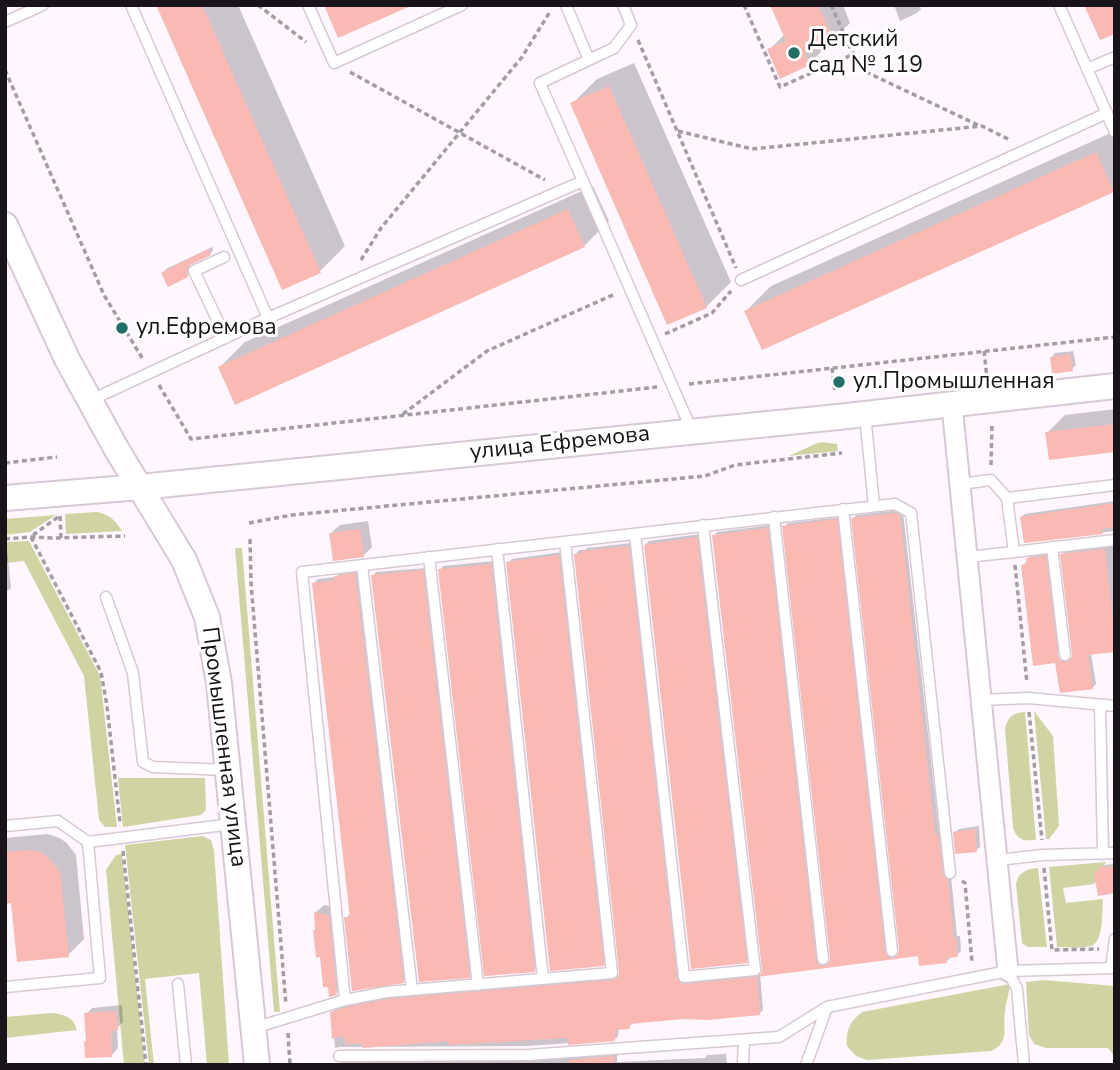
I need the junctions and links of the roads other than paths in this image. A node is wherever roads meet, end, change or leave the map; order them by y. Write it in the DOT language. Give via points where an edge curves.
graph roads {
  1 [pos="43,5"];
  2 [pos="131,5"];
  3 [pos="308,5"];
  4 [pos="463,5"];
  5 [pos="566,5"];
  6 [pos="623,5"];
  7 [pos="1059,5"];
  8 [pos="5,22"];
  9 [pos="1115,57"];
  10 [pos="589,60"];
  11 [pos="1087,69"];
  12 [pos="1107,113"];
  13 [pos="1115,132"];
  14 [pos="583,181"];
  15 [pos="5,225"];
  16 [pos="224,257"];
  17 [pos="741,279"];
  18 [pos="268,318"];
  19 [pos="226,338"];
  20 [pos="1115,386"];
  21 [pos="89,401"];
  22 [pos="952,405"];
  23 [pos="865,414"];
  24 [pos="692,431"];
  25 [pos="960,484"];
  26 [pos="1115,485"];
  27 [pos="140,487"];
  28 [pos="5,498"];
  29 [pos="1007,498"];
  30 [pos="874,506"];
  31 [pos="844,509"];
  32 [pos="774,517"];
  33 [pos="703,526"];
  34 [pos="635,534"];
  35 [pos="1115,540"];
  36 [pos="565,542"];
  37 [pos="1052,547"];
  38 [pos="497,549"];
  39 [pos="1014,552"];
  40 [pos="429,557"];
  41 [pos="967,557"];
  42 [pos="362,565"];
  43 [pos="106,597"];
  44 [pos="1065,655"];
  45 [pos="981,700"];
  46 [pos="1100,705"];
  47 [pos="1115,706"];
  48 [pos="228,769"];
  49 [pos="234,824"];
  50 [pos="5,826"];
  51 [pos="88,842"];
  52 [pos="1115,853"];
  53 [pos="1103,854"];
  54 [pos="997,860"];
  55 [pos="950,873"];
  56 [pos="1114,944"];
  57 [pos="892,951"];
  58 [pos="823,959"];
  59 [pos="1113,968"];
  60 [pos="1009,971"];
  61 [pos="543,979"];
  62 [pos="178,984"];
  63 [pos="478,985"];
  64 [pos="5,986"];
  65 [pos="412,990"];
  66 [pos="345,1000"];
  67 [pos="827,1007"];
  68 [pos="254,1028"];
  69 [pos="744,1040"];
  70 [pos="339,1056"];
  71 [pos="186,1065"];
  72 [pos="257,1065"];
  73 [pos="743,1065"];
  74 [pos="806,1065"];
  75 [pos="1024,1065"];
  1 -- 8 [label="lane"];
  2 -- 18 [label="lane"];
  3 -- 4 [label="lane" via="334,63"];
  5 -- 10 [label="lane"];
  6 -- 10 [label="lane" via="631,25 614,48"];
  7 -- 11 [label="lane"];
  9 -- 11 [label="lane"];
  10 -- 14 [label="lane" via="540,83"];
  11 -- 12 [label="lane"];
  12 -- 13 [label="lane"];
  12 -- 17 [label="lane"];
  14 -- 18 [label="lane"];
  14 -- 24 [label="lane"];
  15 -- 21 [label="street, Промышленная улица"];
  16 -- 19 [label="lane" via="194,271"];
  18 -- 19 [label="lane"];
  19 -- 21 [label="lane"];
  20 -- 22 [label="street, улица Ефремова"];
  21 -- 27 [label="street, Промышленная улица"];
  22 -- 23 [label="street, улица Ефремова"];
  22 -- 25 [label="street"];
  23 -- 24 [label="street, улица Ефремова"];
  23 -- 30 [label="lane"];
  24 -- 27 [label="street, улица Ефремова"];
  25 -- 29 [label="lane" via="991,480"];
  25 -- 41 [label="street"];
  26 -- 29 [label="lane"];
  27 -- 28 [label="street, улица Ефремова"];
  27 -- 48 [label="street, Промышленная улица" via="184,561 207,617"];
  29 -- 39 [label="lane"];
  30 -- 31 [label="lane"];
  30 -- 55 [label="lane" via="895,504 911,513"];
  31 -- 32 [label="lane"];
  31 -- 57 [label="lane"];
  32 -- 33 [label="lane"];
  32 -- 58 [label="lane"];
  33 -- 34 [label="lane"];
  33 -- 34 [label="lane" via="755,970 684,977"];
  34 -- 36 [label="lane"];
  35 -- 37 [label="lane"];
  36 -- 38 [label="lane"];
  36 -- 61 [label="lane" via="612,973"];
  37 -- 39 [label="lane"];
  37 -- 44 [label="lane"];
  38 -- 40 [label="lane"];
  38 -- 61 [label="lane"];
  39 -- 41 [label="lane"];
  40 -- 42 [label="lane"];
  40 -- 63 [label="lane"];
  41 -- 45 [label="street"];
  42 -- 65 [label="lane"];
  42 -- 66 [label="lane" via="302,572"];
  43 -- 48 [label="lane" via="133,673 144,762 153,767"];
  45 -- 46 [label="lane" via="1028,698"];
  45 -- 54 [label="street"];
  46 -- 47 [label="lane"];
  46 -- 53 [label="lane"];
  48 -- 49 [label="street, Промышленная улица"];
  49 -- 51 [label="lane"];
  49 -- 68 [label="street, Промышленная улица"];
  50 -- 51 [label="lane" via="58,821"];
  51 -- 64 [label="lane" via="100,978"];
  52 -- 53 [label="lane"];
  53 -- 54 [label="lane"];
  54 -- 60 [label="street"];
  56 -- 59 [label="lane"];
  59 -- 60 [label="lane"];
  60 -- 67 [label="lane"];
  60 -- 75 [label="lane" via="1017,989"];
  61 -- 63 [label="lane"];
  62 -- 71 [label="lane"];
  63 -- 65 [label="lane"];
  65 -- 66 [label="lane"];
  66 -- 68 [label="lane"];
  67 -- 69 [label="lane" via="779,1037"];
  67 -- 74 [label="lane"];
  68 -- 72 [label="street, Промышленная улица"];
  69 -- 70 [label="lane" via="528,1055"];
  69 -- 73 [label="lane"];
}
